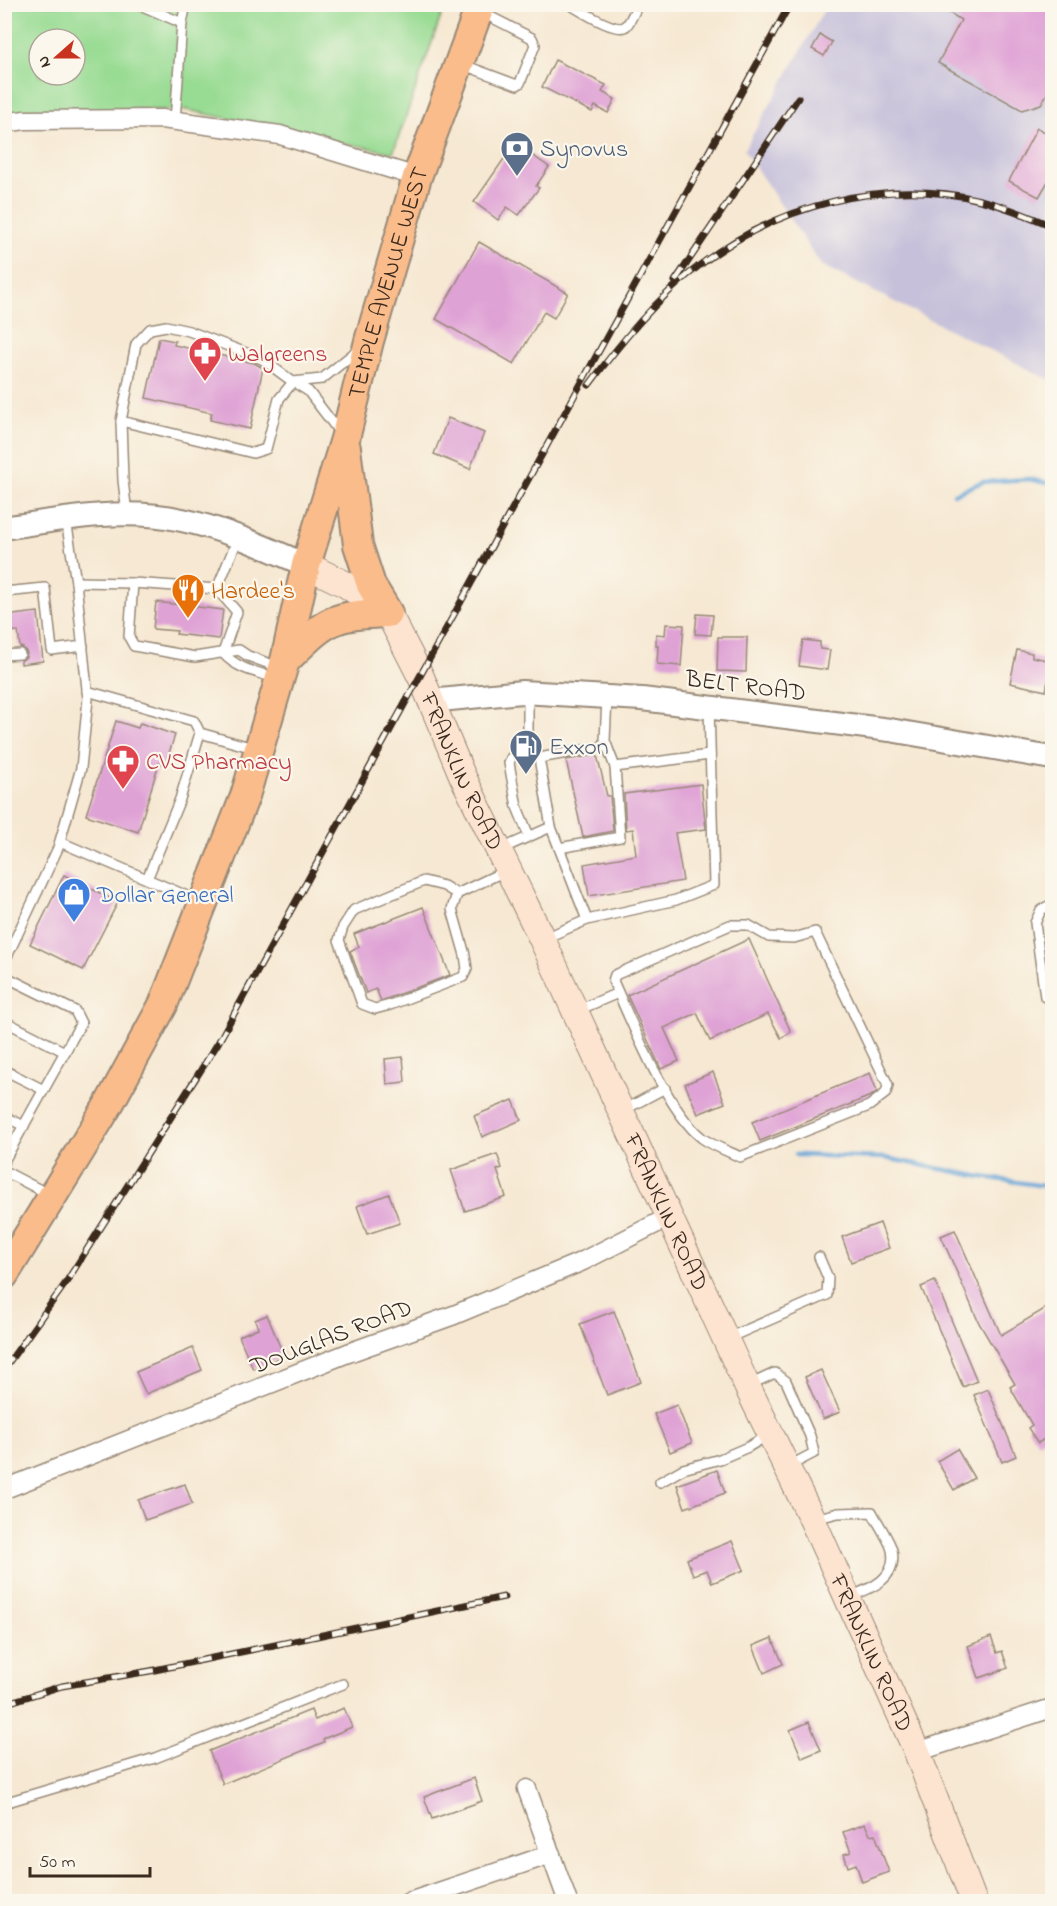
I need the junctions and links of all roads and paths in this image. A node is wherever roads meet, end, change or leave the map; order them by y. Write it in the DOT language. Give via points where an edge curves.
graph roads {
  1 [pos="186,4"];
  2 [pos="569,4"];
  3 [pos="638,4"];
  4 [pos="137,5"];
  5 [pos="479,8"];
  6 [pos="182,23"];
  7 [pos="459,63"];
  8 [pos="175,121"];
  9 [pos="4,123"];
  10 [pos="417,177"];
  11 [pos="369,341"];
  12 [pos="292,382"];
  13 [pos="121,421"];
  14 [pos="345,439"];
  15 [pos="127,514"];
  16 [pos="65,519"];
  17 [pos="4,528"];
  18 [pos="239,536"];
  19 [pos="306,565"];
  20 [pos="76,582"];
  21 [pos="133,583"];
  22 [pos="217,589"];
  23 [pos="4,592"];
  24 [pos="388,613"];
  25 [pos="83,646"];
  26 [pos="52,650"];
  27 [pos="42,651"];
  28 [pos="223,652"];
  29 [pos="20,654"];
  30 [pos="4,655"];
  31 [pos="282,669"];
  32 [pos="87,692"];
  33 [pos="528,692"];
  34 [pos="607,697"];
  35 [pos="430,701"];
  36 [pos="709,708"];
  37 [pos="200,733"];
  38 [pos="528,739"];
  39 [pos="607,746"];
  40 [pos="259,750"];
  41 [pos="710,755"];
  42 [pos="539,758"];
  43 [pos="1053,758"];
  44 [pos="615,767"];
  45 [pos="551,826"];
  46 [pos="529,836"];
  47 [pos="60,842"];
  48 [pos="559,848"];
  49 [pos="503,861"];
  50 [pos="147,879"];
  51 [pos="457,894"];
  52 [pos="204,903"];
  53 [pos="1053,904"];
  54 [pos="587,920"];
  55 [pos="542,939"];
  56 [pos="4,963"];
  57 [pos="4,976"];
  58 [pos="618,993"];
  59 [pos="1045,997"];
  60 [pos="575,1011"];
  61 [pos="4,1021"];
  62 [pos="65,1052"];
  63 [pos="4,1070"];
  64 [pos="665,1088"];
  65 [pos="44,1090"];
  66 [pos="622,1111"];
  67 [pos="4,1116"];
  68 [pos="24,1126"];
  69 [pos="4,1161"];
  70 [pos="4,1171"];
  71 [pos="52,1196"];
  72 [pos="669,1216"];
  73 [pos="819,1257"];
  74 [pos="4,1275"];
  75 [pos="726,1338"];
  76 [pos="747,1386"];
  77 [pos="770,1434"];
  78 [pos="786,1468"];
  79 [pos="660,1482"];
  80 [pos="5,1489"];
  81 [pos="812,1519"];
  82 [pos="848,1598"];
  83 [pos="343,1684"];
  84 [pos="1053,1708"];
  85 [pos="917,1752"];
  86 [pos="527,1789"];
  87 [pos="4,1803"];
  88 [pos="551,1854"];
  89 [pos="409,1902"];
  90 [pos="568,1902"];
  91 [pos="974,1902"];
  1 -- 6 [label="lane"];
  2 -- 3 [label="lane" via="620,28 627,26"];
  4 -- 6 [label="lane"];
  5 -- 7 [label="main road, TEMPLE AVENUE WEST"];
  5 -- 7 [label="lane" via="532,38 535,45 516,85"];
  6 -- 8 [label="lane"];
  7 -- 10 [label="main road, TEMPLE AVENUE WEST"];
  8 -- 9 [label="street"];
  8 -- 10 [label="street" via="280,135"];
  10 -- 11 [label="main road, TEMPLE AVENUE WEST"];
  11 -- 12 [label="lane" via="322,379"];
  11 -- 14 [label="main road, TEMPLE AVENUE WEST"];
  12 -- 13 [label="lane" via="279,399 266,449 253,453"];
  12 -- 13 [label="lane" via="262,359 189,331 166,326 150,329 136,345"];
  12 -- 14 [label="lane" via="308,391"];
  13 -- 15 [label="lane"];
  14 -- 19 [label="main road, TEMPLE AVENUE WEST"];
  14 -- 24 [label="main road" via="358,545 371,585"];
  15 -- 16 [label="street"];
  15 -- 18 [label="street" via="182,520"];
  16 -- 17 [label="street"];
  16 -- 20 [label="lane"];
  18 -- 19 [label="street"];
  18 -- 22 [label="lane"];
  19 -- 24 [label="main road" via="345,584"];
  19 -- 31 [label="main road, TEMPLE AVENUE WEST"];
  20 -- 21 [label="lane"];
  20 -- 25 [label="lane"];
  21 -- 22 [label="lane"];
  21 -- 28 [label="lane" via="129,637 134,646 195,657"];
  22 -- 28 [label="lane" via="237,612"];
  23 -- 26 [label="lane" via="45,588"];
  24 -- 31 [label="main road" via="356,614 330,621 315,631"];
  24 -- 35 [label="main road, FRANKLIN ROAD"];
  25 -- 26 [label="lane"];
  25 -- 32 [label="lane"];
  26 -- 27 [label="lane"];
  28 -- 31 [label="lane" via="239,650"];
  29 -- 30 [label="lane"];
  31 -- 40 [label="main road, TEMPLE AVENUE WEST"];
  32 -- 37 [label="lane" via="194,720"];
  32 -- 47 [label="lane" via="81,768"];
  33 -- 34 [label="street, BELT ROAD"];
  33 -- 35 [label="street, BELT ROAD"];
  33 -- 38 [label="lane"];
  34 -- 36 [label="street, BELT ROAD"];
  34 -- 39 [label="lane"];
  35 -- 49 [label="main road, FRANKLIN ROAD"];
  36 -- 41 [label="lane"];
  36 -- 43 [label="street, BELT ROAD" via="890,730"];
  37 -- 40 [label="lane"];
  37 -- 50 [label="lane" via="180,799"];
  38 -- 42 [label="lane"];
  38 -- 46 [label="lane" via="509,763 517,807"];
  39 -- 42 [label="lane"];
  39 -- 44 [label="lane"];
  40 -- 52 [label="main road, TEMPLE AVENUE WEST" via="246,796"];
  41 -- 44 [label="lane"];
  41 -- 54 [label="lane" via="714,885 676,900"];
  42 -- 45 [label="lane"];
  44 -- 48 [label="lane" via="620,837"];
  45 -- 46 [label="lane"];
  45 -- 48 [label="lane"];
  46 -- 49 [label="lane"];
  47 -- 50 [label="lane"];
  47 -- 56 [label="lane"];
  48 -- 54 [label="lane"];
  49 -- 51 [label="lane"];
  49 -- 55 [label="main road, FRANKLIN ROAD"];
  50 -- 52 [label="lane"];
  51 -- 51 [label="lane" via="424,880 354,910 339,940 362,1004 375,1010 463,977 467,969 465,955 452,909"];
  52 -- 71 [label="main road, TEMPLE AVENUE WEST" via="164,1005"];
  53 -- 59 [label="lane" via="1041,910 1035,922"];
  54 -- 55 [label="lane"];
  55 -- 60 [label="main road, FRANKLIN ROAD"];
  57 -- 62 [label="lane" via="75,1011 81,1023"];
  58 -- 60 [label="lane"];
  58 -- 64 [label="lane"];
  58 -- 64 [label="lane" via="615,975 730,925 748,925 769,937 794,939 815,932 888,1085 886,1093 869,1106 740,1157 702,1138"];
  60 -- 66 [label="main road, FRANKLIN ROAD"];
  61 -- 62 [label="lane"];
  62 -- 65 [label="lane"];
  63 -- 65 [label="lane"];
  64 -- 66 [label="lane"];
  65 -- 68 [label="lane"];
  66 -- 72 [label="main road, FRANKLIN ROAD"];
  67 -- 68 [label="lane"];
  68 -- 69 [label="lane"];
  70 -- 71 [label="lane"];
  71 -- 74 [label="main road, TEMPLE AVENUE WEST"];
  72 -- 75 [label="main road, FRANKLIN ROAD"];
  72 -- 80 [label="street, DOUGLAS ROAD" via="584,1261 454,1316 348,1353"];
  73 -- 75 [label="lane" via="828,1278 826,1295"];
  75 -- 76 [label="main road, FRANKLIN ROAD"];
  76 -- 77 [label="main road, FRANKLIN ROAD"];
  76 -- 78 [label="lane" via="775,1373 786,1381 814,1453"];
  77 -- 78 [label="main road, FRANKLIN ROAD"];
  77 -- 79 [label="lane" via="748,1447 683,1469"];
  78 -- 81 [label="main road, FRANKLIN ROAD"];
  81 -- 82 [label="main road, FRANKLIN ROAD"];
  81 -- 82 [label="lane" via="872,1512 892,1550 885,1580"];
  82 -- 85 [label="main road, FRANKLIN ROAD"];
  83 -- 87 [label="lane" via="155,1758"];
  84 -- 85 [label="street"];
  85 -- 91 [label="main road, FRANKLIN ROAD"];
  86 -- 88 [label="street"];
  88 -- 89 [label="street"];
  88 -- 90 [label="street"];
}
